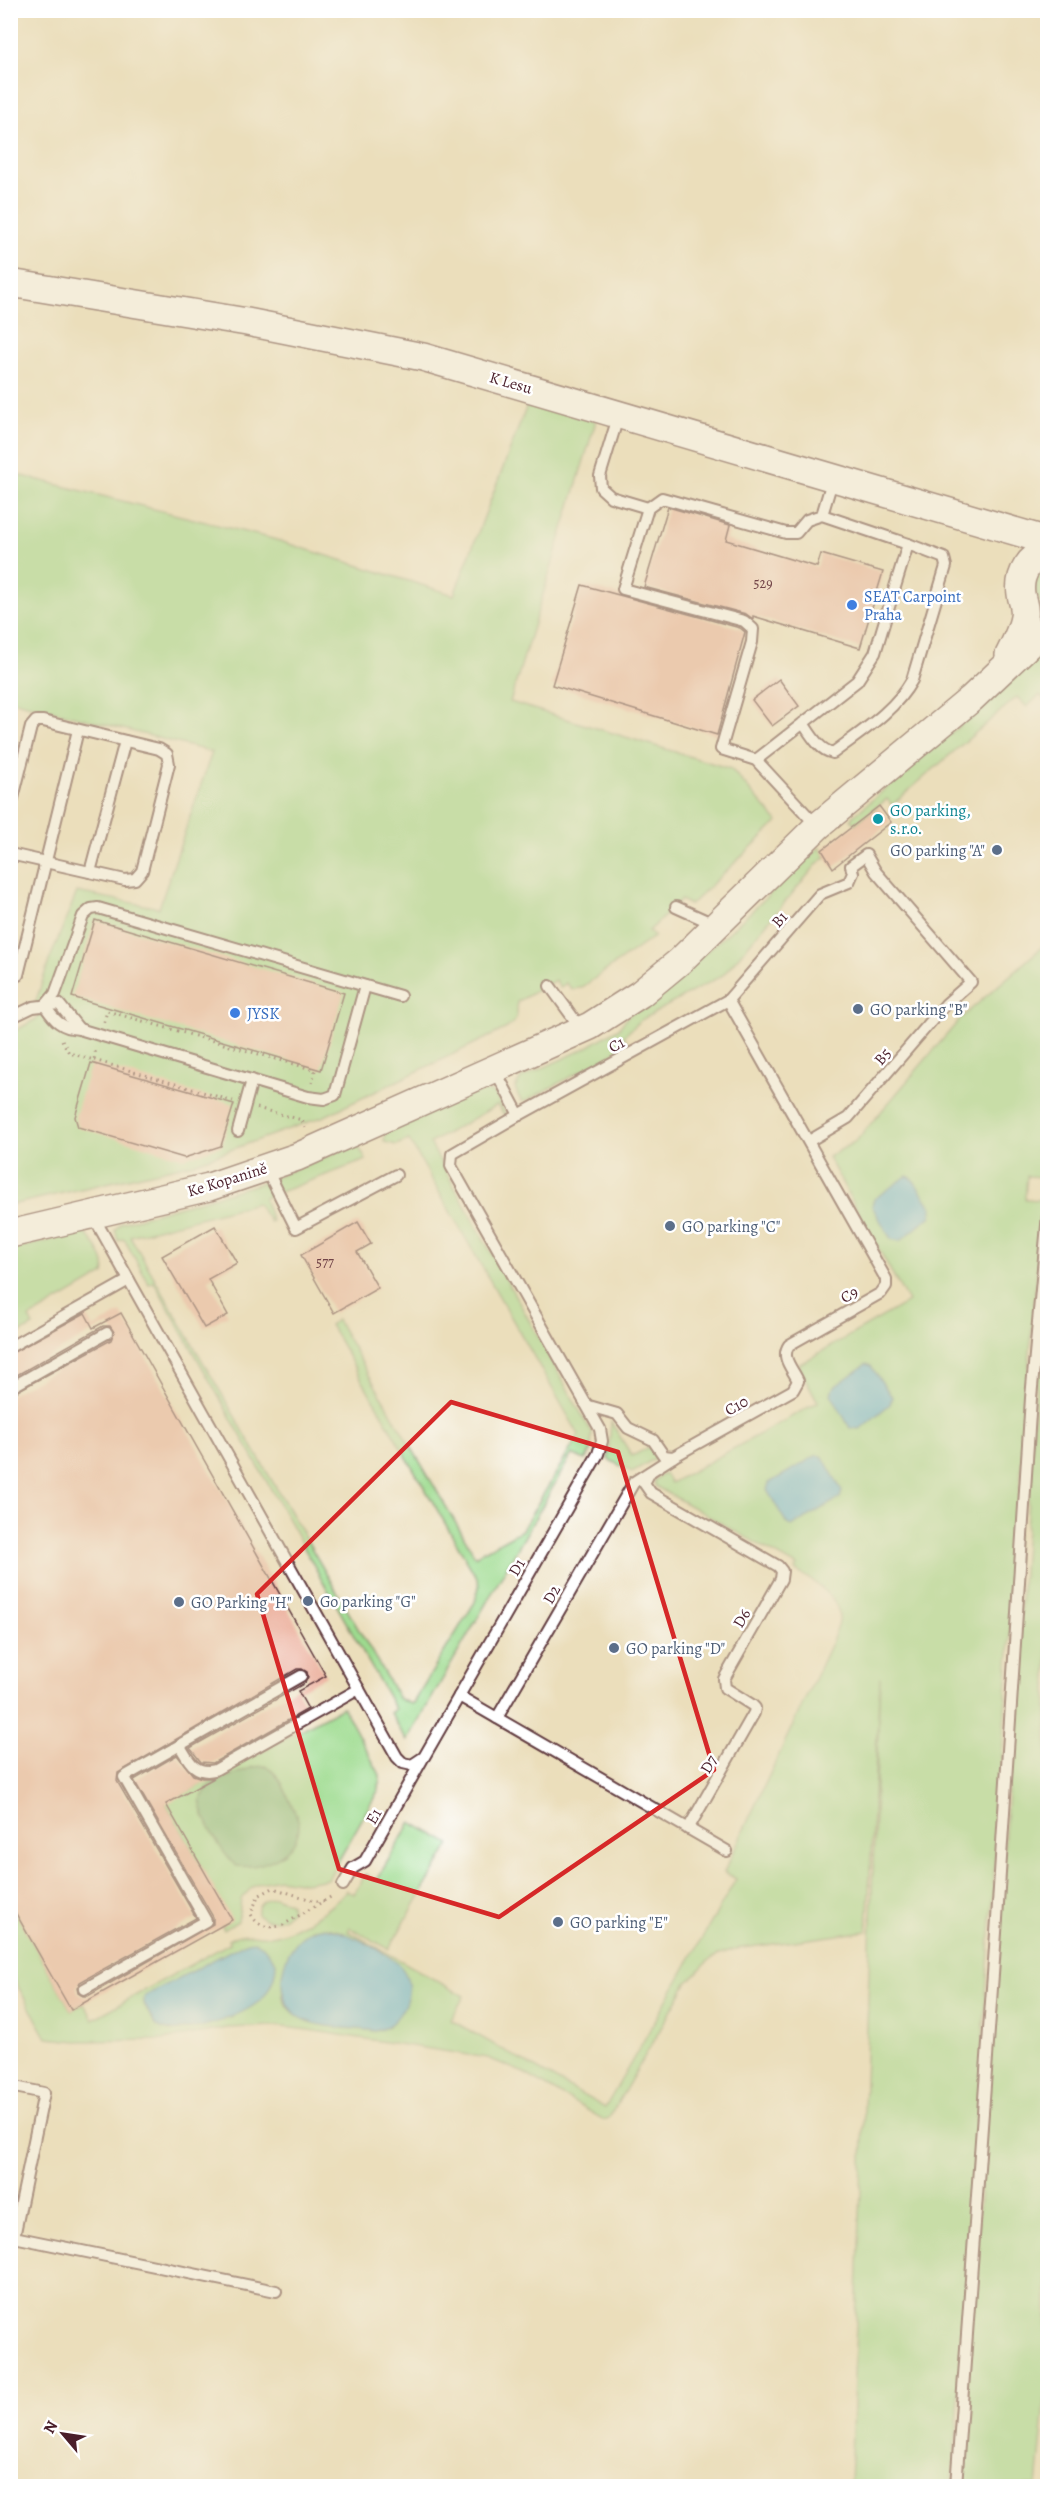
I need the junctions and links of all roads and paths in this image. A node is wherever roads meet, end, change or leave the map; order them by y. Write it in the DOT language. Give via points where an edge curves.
graph roads {
  1 [pos="10,283"];
  2 [pos="619,414"];
  3 [pos="834,478"];
  4 [pos="648,508"];
  5 [pos="822,515"];
  6 [pos="1000,528"];
  7 [pos="1047,541"];
  8 [pos="908,544"];
  9 [pos="1047,549"];
  10 [pos="1024,572"];
  11 [pos="1024,604"];
  12 [pos="1047,628"];
  13 [pos="1003,667"];
  14 [pos="803,723"];
  15 [pos="78,730"];
  16 [pos="125,741"];
  17 [pos="756,760"];
  18 [pos="10,810"];
  19 [pos="818,826"];
  20 [pos="10,854"];
  21 [pos="45,862"];
  22 [pos="90,872"];
  23 [pos="676,907"];
  24 [pos="717,925"];
  25 [pos="18,975"];
  26 [pos="971,982"];
  27 [pos="365,986"];
  28 [pos="550,986"];
  29 [pos="400,996"];
  30 [pos="728,1000"];
  31 [pos="45,1006"];
  32 [pos="10,1018"];
  33 [pos="102,1027"];
  34 [pos="582,1030"];
  35 [pos="93,1060"];
  36 [pos="494,1070"];
  37 [pos="252,1080"];
  38 [pos="310,1088"];
  39 [pos="237,1102"];
  40 [pos="254,1107"];
  41 [pos="519,1115"];
  42 [pos="304,1128"];
  43 [pos="238,1131"];
  44 [pos="809,1142"];
  45 [pos="266,1167"];
  46 [pos="396,1175"];
  47 [pos="92,1214"];
  48 [pos="1047,1214"];
  49 [pos="10,1234"];
  50 [pos="129,1280"];
  51 [pos="107,1333"];
  52 [pos="789,1345"];
  53 [pos="10,1347"];
  54 [pos="10,1388"];
  55 [pos="584,1402"];
  56 [pos="673,1457"];
  57 [pos="650,1472"];
  58 [pos="632,1486"];
  59 [pos="301,1676"];
  60 [pos="358,1689"];
  61 [pos="459,1696"];
  62 [pos="754,1713"];
  63 [pos="497,1718"];
  64 [pos="180,1746"];
  65 [pos="420,1760"];
  66 [pos="688,1829"];
  67 [pos="727,1851"];
  68 [pos="343,1885"];
  69 [pos="324,1901"];
  70 [pos="84,1989"];
  71 [pos="10,2086"];
  72 [pos="276,2291"];
  73 [pos="956,2487"];
  1 -- 2 [label="street, K Lesu" via="247,322 423,357"];
  2 -- 3 [label="street, K Lesu"];
  2 -- 4 [label="lane" via="600,476 601,488 611,497"];
  3 -- 5 [label="lane"];
  3 -- 6 [label="street, K Lesu"];
  4 -- 5 [label="lane" via="662,498 786,533 796,532 807,520"];
  4 -- 17 [label="lane" via="623,589 744,621 753,629 721,748"];
  5 -- 8 [label="lane"];
  6 -- 7 [label="street, K Lesu"];
  6 -- 10 [label="street" via="1017,547"];
  8 -- 14 [label="lane" via="868,667 857,681"];
  8 -- 14 [label="lane" via="944,558 946,566 912,680 904,694 833,753 820,746"];
  9 -- 10 [label="street" via="1029,562"];
  10 -- 11 [label="street"];
  11 -- 12 [label="street"];
  11 -- 13 [label="street" via="1022,626"];
  12 -- 13 [label="street, Ke Kopanině"];
  13 -- 19 [label="street, Ke Kopanině" via="972,699"];
  14 -- 17 [label="lane"];
  15 -- 16 [label="lane"];
  15 -- 18 [label="lane" via="43,721 30,727"];
  15 -- 21 [label="lane"];
  16 -- 22 [label="lane"];
  16 -- 22 [label="lane" via="159,749 167,754 169,764 142,871 135,879 125,880"];
  17 -- 19 [label="lane"];
  19 -- 24 [label="street, Ke Kopanině"];
  20 -- 21 [label="lane"];
  21 -- 22 [label="lane"];
  21 -- 25 [label="lane"];
  23 -- 24 [label="lane"];
  24 -- 34 [label="street, Ke Kopanině" via="640,994"];
  26 -- 30 [label="lane, B1" via="876,872 866,855 851,866 849,882 820,894"];
  26 -- 44 [label="lane, B5" via="946,1004 848,1118"];
  27 -- 29 [label="lane"];
  27 -- 31 [label="lane" via="91,909 82,916 56,994"];
  27 -- 37 [label="lane" via="335,1095 324,1099 308,1097"];
  28 -- 34 [label="lane"];
  30 -- 41 [label="lane, C1"];
  30 -- 44 [label="lane, C9"];
  31 -- 32 [label="lane"];
  31 -- 37 [label="lane" via="64,1028 79,1029"];
  33 -- 38 [label="path" via="106,1011 315,1070"];
  34 -- 36 [label="street, Ke Kopanině"];
  35 -- 39 [label="path"];
  36 -- 41 [label="lane"];
  36 -- 45 [label="street, Ke Kopanině"];
  37 -- 43 [label="lane"];
  40 -- 42 [label="path" via="302,1120"];
  41 -- 55 [label="lane, C1" via="455,1151 450,1162"];
  44 -- 52 [label="lane, C9" via="886,1279 884,1290"];
  45 -- 46 [label="lane" via="296,1228"];
  45 -- 47 [label="street, Ke Kopanině" via="209,1186"];
  47 -- 49 [label="street, Ke Kopanině"];
  47 -- 50 [label="lane"];
  48 -- 73 [label="lane"];
  50 -- 53 [label="lane"];
  50 -- 60 [label="lane"];
  51 -- 54 [label="lane"];
  52 -- 56 [label="lane, C10" via="785,1357 798,1381 793,1390"];
  55 -- 56 [label="lane" via="617,1414 628,1428 652,1440 664,1456"];
  55 -- 61 [label="lane, D1" via="601,1435 598,1454"];
  56 -- 57 [label="lane, C10"];
  57 -- 58 [label="lane, C10"];
  57 -- 62 [label="lane, D6" via="644,1484 651,1493 782,1571 724,1679 725,1688 754,1706"];
  58 -- 63 [label="lane, D2"];
  59 -- 64 [label="lane"];
  60 -- 64 [label="lane" via="215,1770 194,1767"];
  60 -- 65 [label="lane" via="400,1761 409,1765"];
  61 -- 63 [label="lane"];
  61 -- 65 [label="lane, E1"];
  62 -- 66 [label="lane, D7"];
  63 -- 66 [label="lane"];
  64 -- 70 [label="lane" via="124,1777 206,1921"];
  65 -- 68 [label="lane, E1" via="365,1861 353,1868"];
  66 -- 67 [label="lane"];
  68 -- 69 [label="path"];
  69 -- 69 [label="path" via="277,1927 257,1923 251,1914 258,1896 273,1888"];
  71 -- 72 [label="lane" via="44,2093 14,2237"];
}
